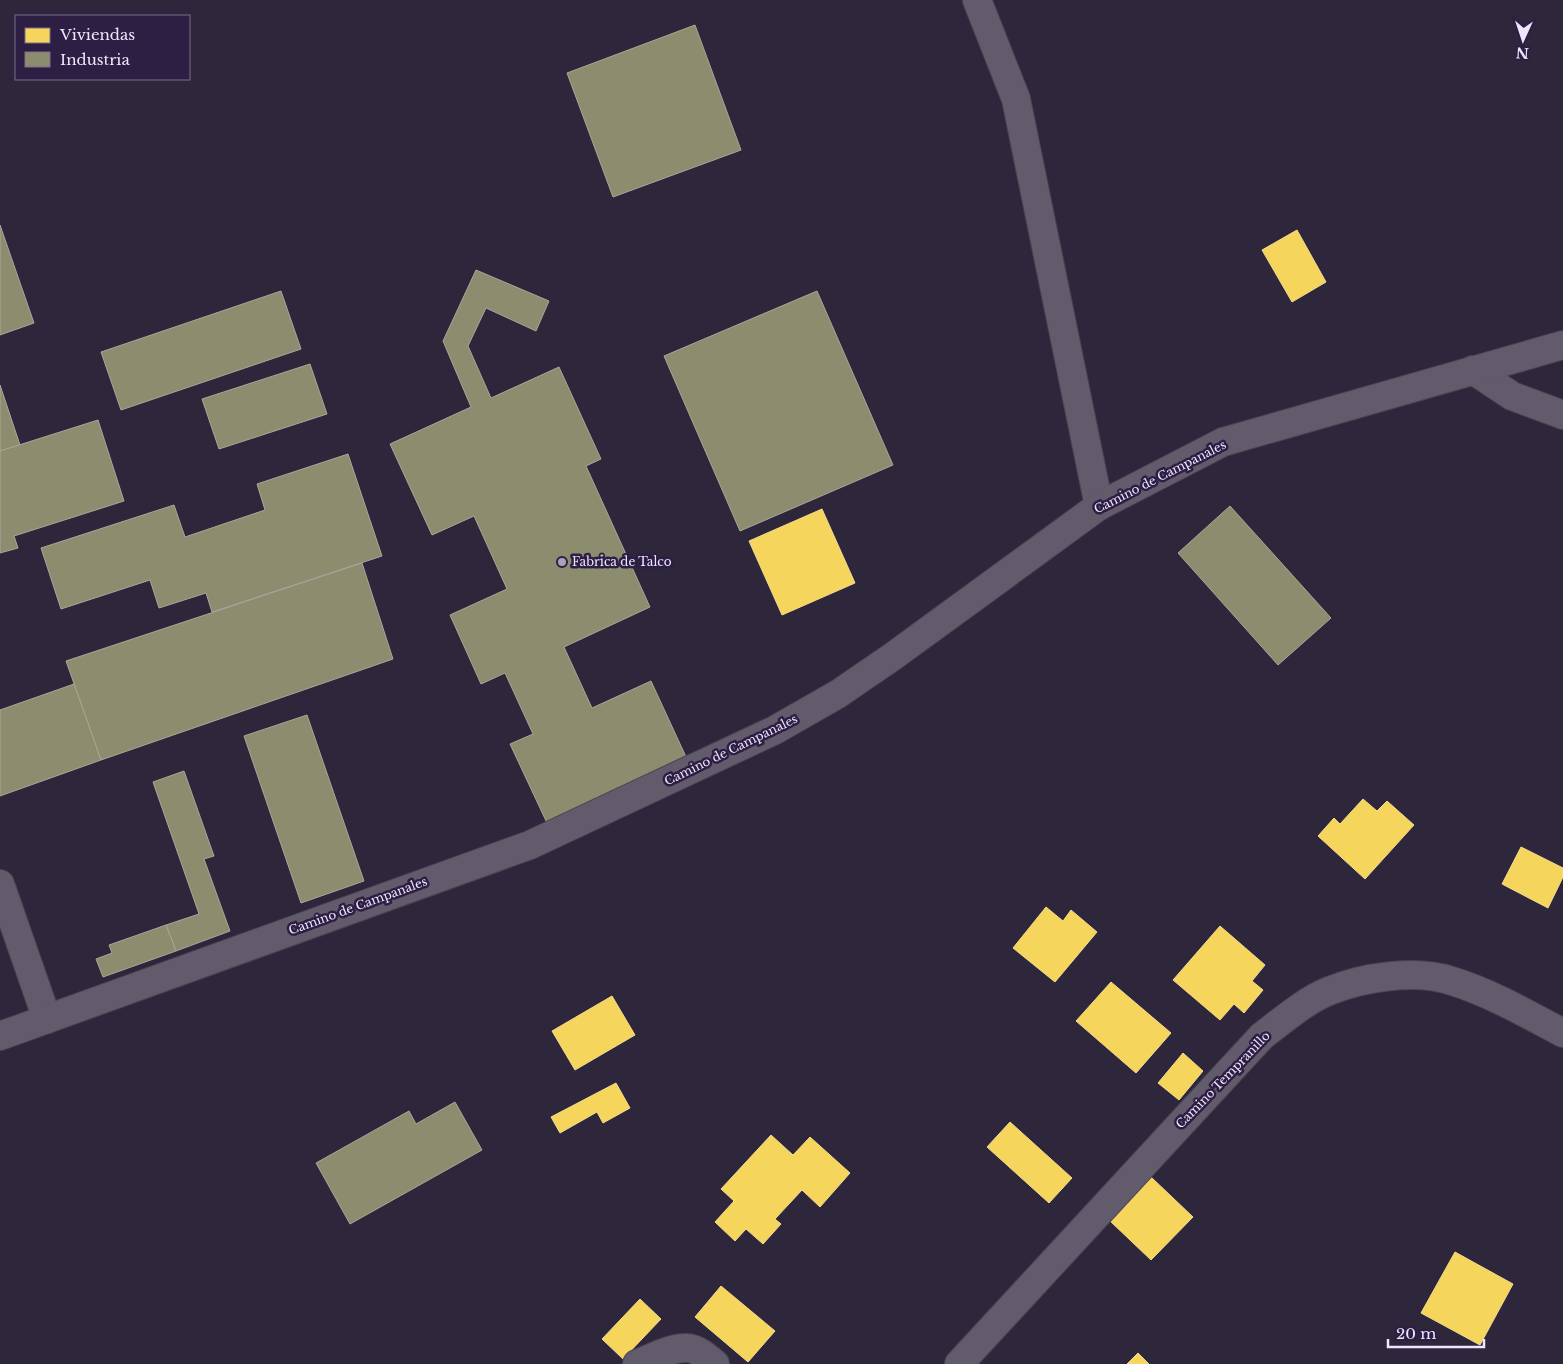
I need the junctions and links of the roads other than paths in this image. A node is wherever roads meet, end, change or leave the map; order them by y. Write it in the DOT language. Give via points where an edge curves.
graph roads {
  1 [pos="977,0"];
  2 [pos="1563,345"];
  3 [pos="1473,370"];
  4 [pos="1563,415"];
  5 [pos="1099,506"];
  6 [pos="0,884"];
  7 [pos="47,1019"];
  8 [pos="1563,1033"];
  9 [pos="0,1036"];
  10 [pos="637,1364"];
  11 [pos="715,1364"];
  12 [pos="959,1364"];
  1 -- 5 [label="street" via="1016,99"];
  2 -- 3 [label="street, Camino de Campanales"];
  3 -- 4 [label="street" via="1512,396"];
  3 -- 5 [label="street, Camino de Campanales" via="1223,442"];
  5 -- 7 [label="street, Camino de Campanales" via="892,657 838,694 776,730 530,845"];
  6 -- 7 [label="street"];
  7 -- 9 [label="street, Camino de Campanales"];
  8 -- 12 [label="street, Camino Tempranillo" via="1503,1001 1451,980 1413,975 1369,979 1328,991 1262,1036"];
  10 -- 11 [label="street" via="688,1347"];
}
